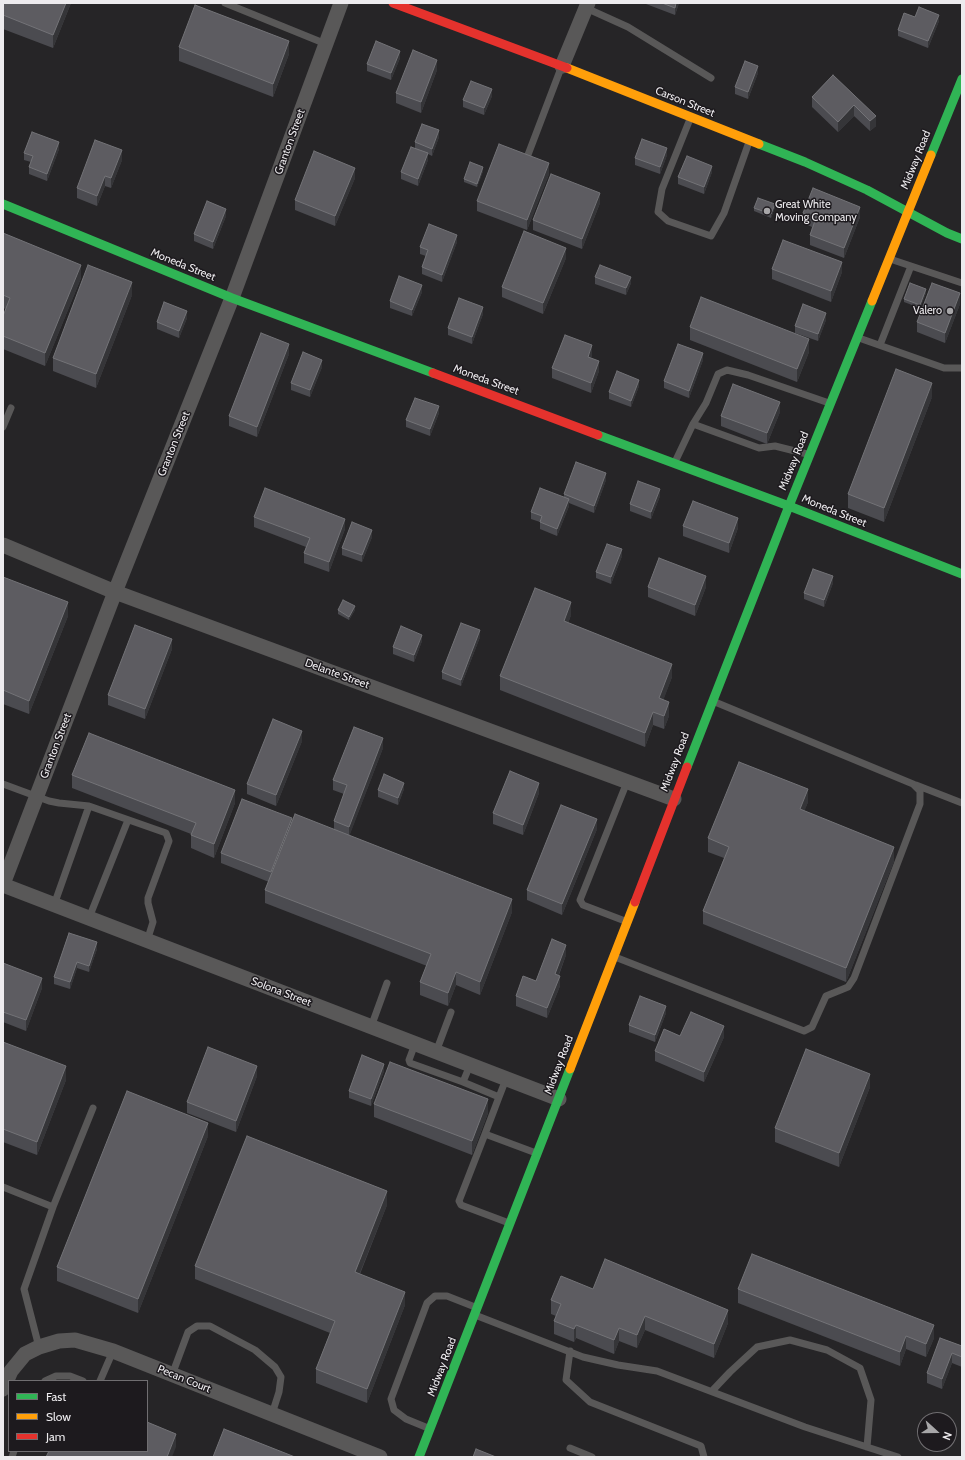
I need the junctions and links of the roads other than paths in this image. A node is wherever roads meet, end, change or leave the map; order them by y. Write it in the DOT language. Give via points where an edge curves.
graph roads {
  1 [pos="225,3"];
  2 [pos="341,3"];
  3 [pos="393,3"];
  4 [pos="587,5"];
  5 [pos="326,44"];
  6 [pos="562,66"];
  7 [pos="711,78"];
  8 [pos="962,79"];
  9 [pos="691,117"];
  10 [pos="749,140"];
  11 [pos="526,160"];
  12 [pos="3,204"];
  13 [pos="908,212"];
  14 [pos="962,239"];
  15 [pos="889,259"];
  16 [pos="911,266"];
  17 [pos="962,283"];
  18 [pos="232,298"];
  19 [pos="857,337"];
  20 [pos="880,346"];
  21 [pos="962,368"];
  22 [pos="831,403"];
  23 [pos="11,408"];
  24 [pos="693,424"];
  25 [pos="3,428"];
  26 [pos="809,455"];
  27 [pos="675,463"];
  28 [pos="789,506"];
  29 [pos="3,545"];
  30 [pos="962,574"];
  31 [pos="115,592"];
  32 [pos="712,701"];
  33 [pos="627,782"];
  34 [pos="3,784"];
  35 [pos="913,784"];
  36 [pos="37,796"];
  37 [pos="674,799"];
  38 [pos="962,803"];
  39 [pos="89,806"];
  40 [pos="128,820"];
  41 [pos="3,884"];
  42 [pos="54,905"];
  43 [pos="89,918"];
  44 [pos="627,922"];
  45 [pos="147,941"];
  46 [pos="613,956"];
  47 [pos="387,983"];
  48 [pos="451,1012"];
  49 [pos="371,1027"];
  50 [pos="415,1044"];
  51 [pos="436,1052"];
  52 [pos="470,1064"];
  53 [pos="506,1078"];
  54 [pos="463,1082"];
  55 [pos="499,1097"];
  56 [pos="559,1099"];
  57 [pos="93,1108"];
  58 [pos="485,1134"];
  59 [pos="537,1154"];
  60 [pos="3,1187"];
  61 [pos="53,1207"];
  62 [pos="510,1223"];
  63 [pos="476,1312"];
  64 [pos="39,1347"];
  65 [pos="113,1351"];
  66 [pos="570,1351"];
  67 [pos="172,1374"];
  68 [pos="47,1380"];
  69 [pos="80,1380"];
  70 [pos="100,1380"];
  71 [pos="3,1389"];
  72 [pos="712,1391"];
  73 [pos="272,1414"];
  74 [pos="431,1429"];
  75 [pos="867,1447"];
  76 [pos="570,1448"];
  77 [pos="380,1457"];
  78 [pos="419,1457"];
  79 [pos="592,1457"];
  80 [pos="704,1457"];
  81 [pos="898,1457"];
  1 -- 5 [label="lane"];
  2 -- 5 [label="street, Granton Street"];
  3 -- 6 [label="street, Carson Street"];
  4 -- 6 [label="street"];
  4 -- 7 [label="lane"];
  5 -- 18 [label="street, Granton Street"];
  6 -- 9 [label="street, Carson Street"];
  6 -- 11 [label="lane"];
  8 -- 13 [label="street, Midway Road"];
  9 -- 10 [label="street, Carson Street"];
  9 -- 10 [label="lane" via="662,189 658,212 668,221 711,236 724,213"];
  10 -- 13 [label="street, Carson Street" via="867,190"];
  12 -- 18 [label="street, Moneda Street"];
  13 -- 14 [label="street, Carson Street"];
  13 -- 15 [label="street, Midway Road"];
  15 -- 16 [label="lane"];
  15 -- 19 [label="street, Midway Road"];
  16 -- 17 [label="lane"];
  16 -- 20 [label="lane"];
  18 -- 27 [label="street, Moneda Street"];
  18 -- 31 [label="street, Granton Street"];
  19 -- 20 [label="lane"];
  19 -- 22 [label="street, Midway Road"];
  20 -- 21 [label="lane" via="944,368"];
  22 -- 24 [label="lane" via="727,370 718,374 706,403"];
  22 -- 26 [label="street, Midway Road"];
  23 -- 25 [label="lane"];
  24 -- 26 [label="lane" via="759,448 776,446"];
  24 -- 27 [label="lane"];
  26 -- 28 [label="street, Midway Road"];
  27 -- 28 [label="street, Moneda Street"];
  28 -- 30 [label="street, Moneda Street"];
  28 -- 32 [label="street, Midway Road"];
  29 -- 31 [label="street, Delante Street"];
  31 -- 33 [label="street, Delante Street"];
  31 -- 36 [label="street, Granton Street"];
  32 -- 35 [label="lane"];
  32 -- 37 [label="street, Midway Road"];
  33 -- 37 [label="street, Delante Street"];
  33 -- 44 [label="lane" via="580,900 583,905"];
  34 -- 36 [label="lane"];
  35 -- 38 [label="lane"];
  35 -- 46 [label="lane" via="920,791 920,804 854,978 848,987 826,996 812,1027 804,1031"];
  36 -- 39 [label="lane" via="59,803"];
  36 -- 41 [label="street, Granton Street"];
  37 -- 44 [label="street, Midway Road"];
  39 -- 40 [label="lane"];
  39 -- 42 [label="lane"];
  40 -- 43 [label="lane"];
  40 -- 45 [label="lane" via="166,833 169,841 148,898 153,922"];
  41 -- 42 [label="street, Solona Street"];
  42 -- 43 [label="street, Solona Street"];
  43 -- 45 [label="street, Solona Street"];
  44 -- 46 [label="street, Midway Road"];
  45 -- 49 [label="street, Solona Street"];
  46 -- 56 [label="street, Midway Road"];
  47 -- 49 [label="lane"];
  48 -- 51 [label="lane"];
  49 -- 50 [label="street, Solona Street"];
  50 -- 51 [label="street, Solona Street"];
  50 -- 54 [label="lane" via="410,1063"];
  51 -- 52 [label="street, Solona Street"];
  52 -- 53 [label="street, Solona Street"];
  52 -- 54 [label="lane"];
  53 -- 55 [label="lane"];
  53 -- 56 [label="street, Solona Street"];
  54 -- 55 [label="lane"];
  55 -- 58 [label="lane"];
  56 -- 59 [label="street, Midway Road"];
  57 -- 61 [label="lane"];
  58 -- 59 [label="lane"];
  58 -- 62 [label="lane" via="459,1201"];
  59 -- 62 [label="street, Midway Road"];
  60 -- 61 [label="lane"];
  61 -- 64 [label="lane" via="24,1289"];
  62 -- 63 [label="street, Midway Road"];
  63 -- 66 [label="lane"];
  63 -- 74 [label="street, Midway Road"];
  63 -- 74 [label="lane" via="447,1296 435,1296 427,1303 391,1400 394,1410 406,1419"];
  64 -- 65 [label="street, Pecan Court" via="59,1341 75,1340"];
  64 -- 71 [label="street, Pecan Court" via="25,1354 11,1371"];
  65 -- 67 [label="street, Pecan Court"];
  65 -- 70 [label="lane"];
  66 -- 72 [label="lane" via="583,1357 657,1371"];
  66 -- 80 [label="lane" via="566,1380 590,1402 701,1446"];
  67 -- 73 [label="street, Pecan Court"];
  67 -- 73 [label="lane" via="188,1332 197,1326 210,1326 255,1350 275,1367 281,1377"];
  68 -- 69 [label="lane" via="56,1376 70,1376"];
  72 -- 75 [label="lane" via="805,1427"];
  72 -- 75 [label="lane" via="757,1347 790,1340 827,1350 860,1368 871,1400"];
  73 -- 77 [label="street, Pecan Court"];
  74 -- 78 [label="street, Midway Road"];
  75 -- 81 [label="lane"];
  76 -- 79 [label="lane"];
}
